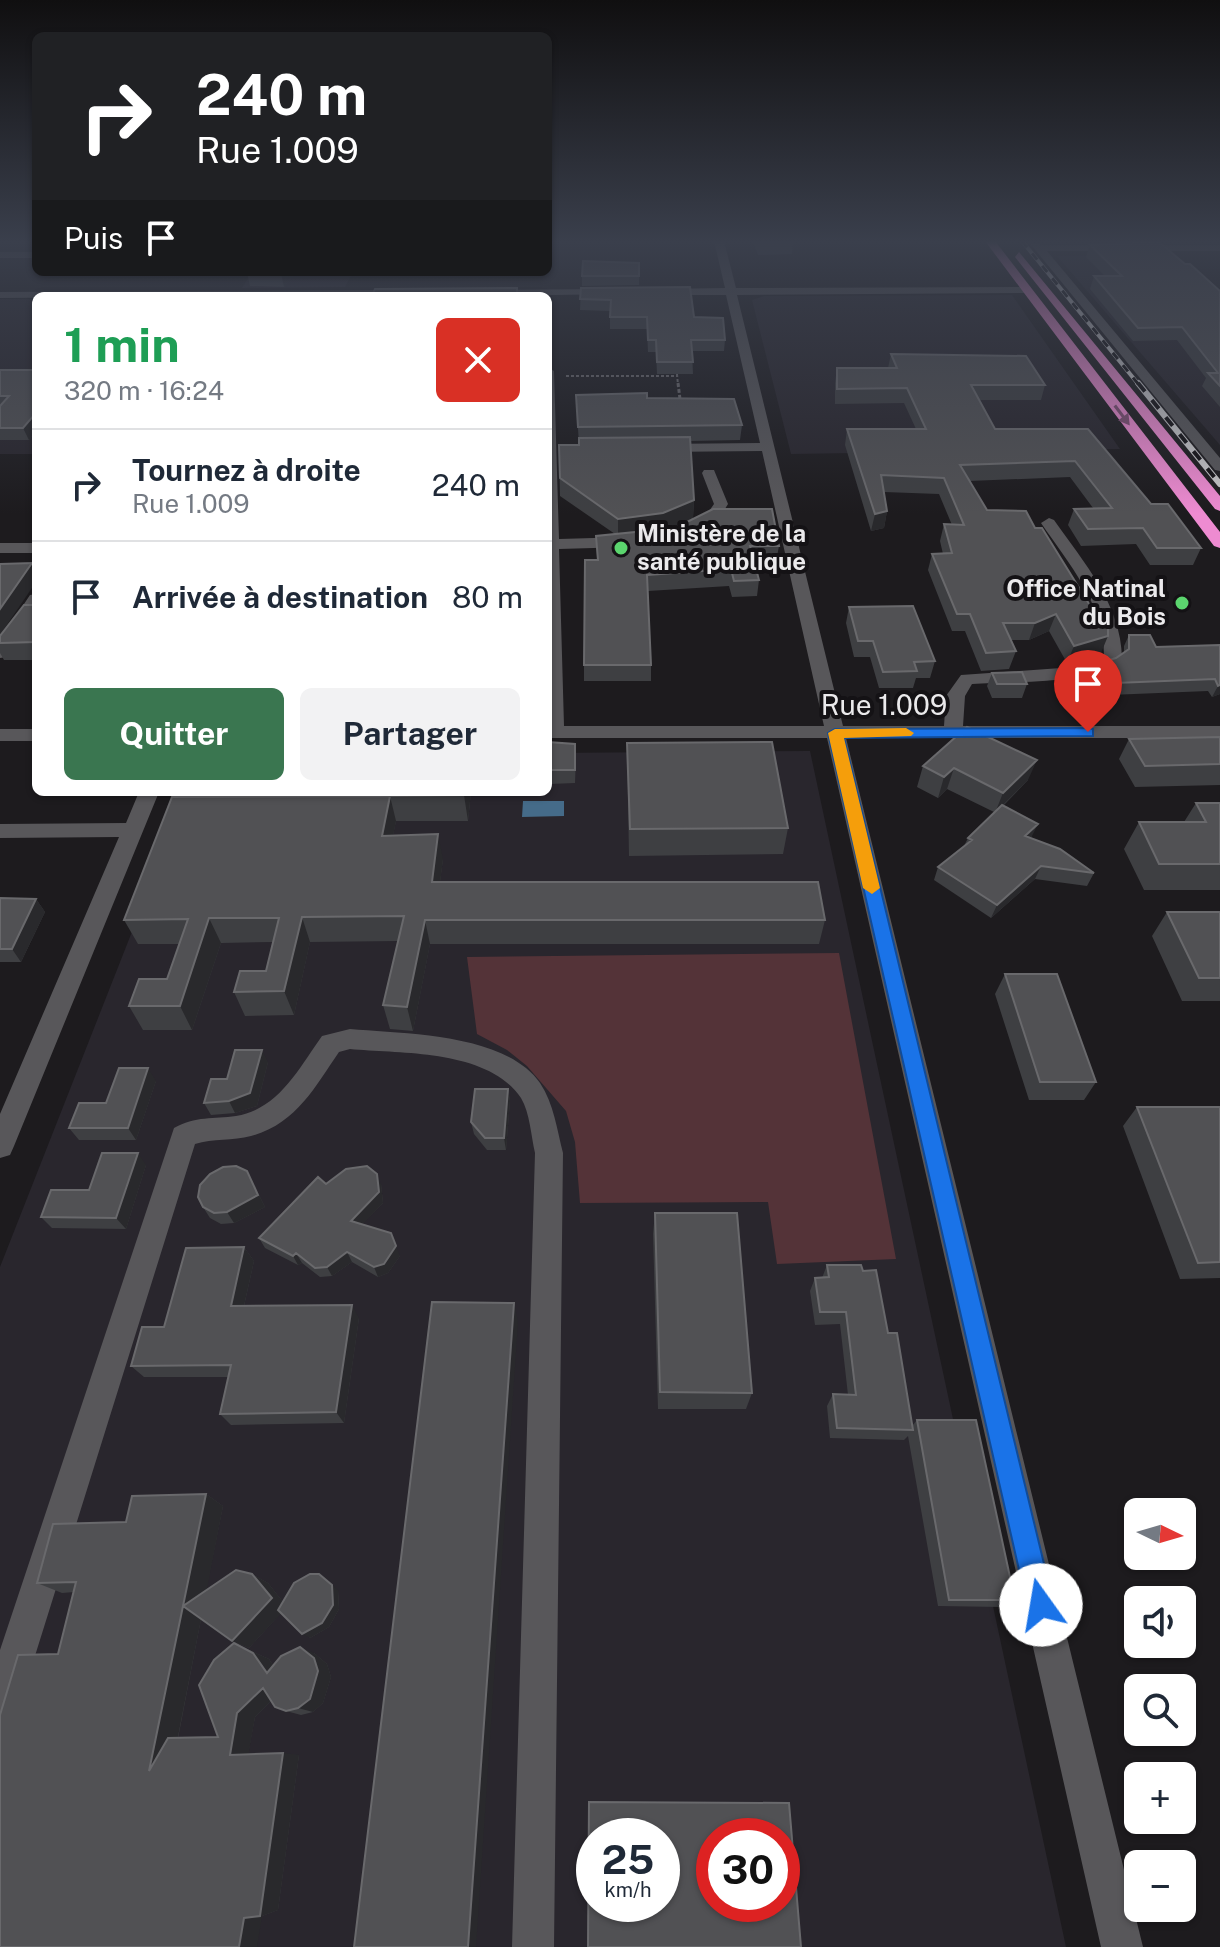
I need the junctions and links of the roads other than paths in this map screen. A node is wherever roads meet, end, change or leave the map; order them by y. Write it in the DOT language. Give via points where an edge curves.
graph roads {
  1 [pos="740,332"];
  2 [pos="1058,332"];
  3 [pos="1081,332"];
  4 [pos="1106,332"];
  5 [pos="552,407"];
  6 [pos="767,447"];
  7 [pos="643,448"];
  8 [pos="557,449"];
  9 [pos="1220,467"];
  10 [pos="709,473"];
  11 [pos="1220,506"];
  12 [pos="1049,523"];
  13 [pos="552,528"];
  14 [pos="672,536"];
  15 [pos="647,540"];
  16 [pos="1220,543"];
  17 [pos="552,544"];
  18 [pos="0,548"];
  19 [pos="32,548"];
  20 [pos="32,603"];
  21 [pos="32,629"];
  22 [pos="8,630"];
  23 [pos="0,653"];
  24 [pos="552,732"];
  25 [pos="1220,732"];
  26 [pos="835,733"];
  27 [pos="953,733"];
  28 [pos="0,735"];
  29 [pos="32,735"];
  30 [pos="147,796"];
  31 [pos="133,830"];
  32 [pos="0,831"];
  33 [pos="0,1146"];
  34 [pos="0,1707"];
  35 [pos="533,1947"];
  36 [pos="1122,1947"];
  1 -- 6 [label="street"];
  2 -- 16 [label="highway, one-way"];
  3 -- 11 [label="highway"];
  4 -- 9 [label="street"];
  5 -- 8 [label="street"];
  6 -- 7 [label="street"];
  6 -- 26 [label="street"];
  8 -- 13 [label="street"];
  10 -- 14 [label="street" via="721,504 718,511"];
  12 -- 27 [label="street" via="1104,610 1115,638 1113,658 1072,670 967,679 955,698"];
  15 -- 17 [label="street"];
  18 -- 19 [label="street"];
  20 -- 22 [label="street"];
  21 -- 22 [label="street"];
  22 -- 23 [label="street"];
  24 -- 26 [label="street, Rue 1.009"];
  25 -- 27 [label="street, Rue 1.009"];
  26 -- 27 [label="street, Rue 1.009"];
  26 -- 36 [label="street"];
  28 -- 29 [label="street"];
  30 -- 31 [label="street"];
  31 -- 32 [label="street"];
  31 -- 33 [label="street"];
  34 -- 35 [label="street" via="184,1136 276,1115 301,1091 331,1043 350,1039 487,1057 509,1068 530,1089 549,1153"];
}
